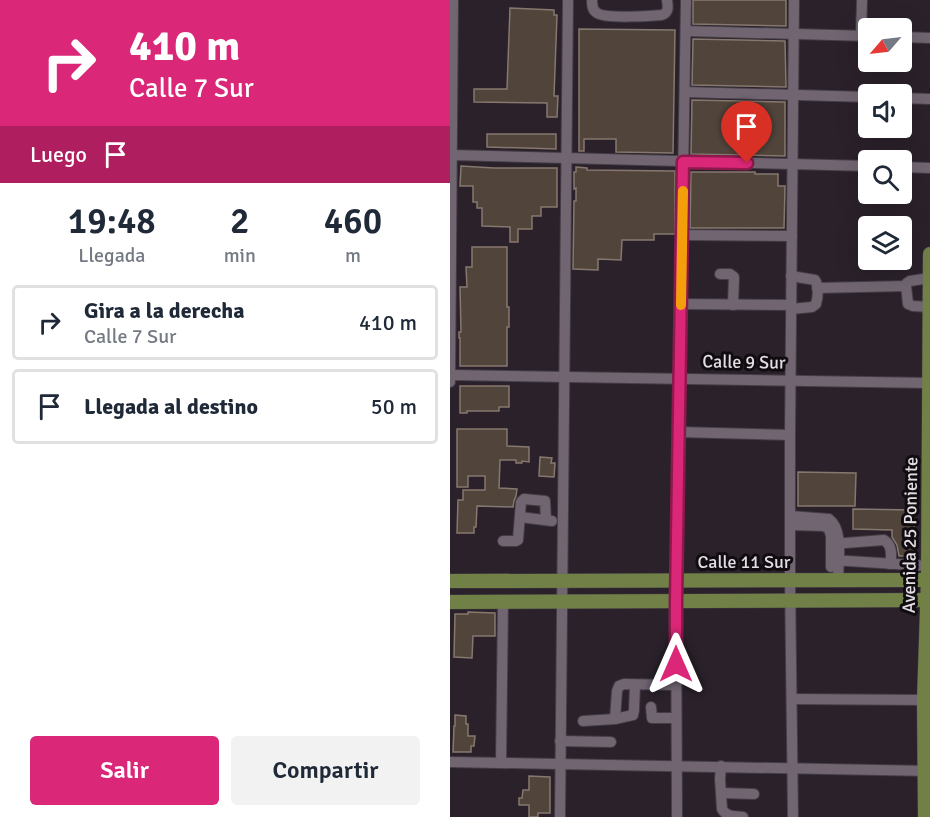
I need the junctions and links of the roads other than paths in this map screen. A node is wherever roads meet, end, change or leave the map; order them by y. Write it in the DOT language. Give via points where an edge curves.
graph roads {
  1 [pos="453,0"];
  2 [pos="568,0"];
  3 [pos="592,0"];
  4 [pos="667,0"];
  5 [pos="686,0"];
  6 [pos="794,0"];
  7 [pos="862,0"];
  8 [pos="864,18"];
  9 [pos="686,31"];
  10 [pos="794,34"];
  11 [pos="858,36"];
  12 [pos="912,37"];
  13 [pos="930,38"];
  14 [pos="685,92"];
  15 [pos="793,95"];
  16 [pos="858,97"];
  17 [pos="912,98"];
  18 [pos="930,99"];
  19 [pos="451,155"];
  20 [pos="566,158"];
  21 [pos="683,162"];
  22 [pos="792,164"];
  23 [pos="858,166"];
  24 [pos="912,167"];
  25 [pos="930,168"];
  26 [pos="682,235"];
  27 [pos="792,236"];
  28 [pos="930,254"];
  29 [pos="720,274"];
  30 [pos="791,276"];
  31 [pos="930,278"];
  32 [pos="906,286"];
  33 [pos="817,288"];
  34 [pos="681,304"];
  35 [pos="733,304"];
  36 [pos="791,307"];
  37 [pos="930,307"];
  38 [pos="450,375"];
  39 [pos="564,377"];
  40 [pos="680,378"];
  41 [pos="791,380"];
  42 [pos="450,382"];
  43 [pos="930,382"];
  44 [pos="679,432"];
  45 [pos="790,435"];
  46 [pos="520,517"];
  47 [pos="546,520"];
  48 [pos="790,521"];
  49 [pos="563,522"];
  50 [pos="929,523"];
  51 [pos="503,542"];
  52 [pos="835,543"];
  53 [pos="835,560"];
  54 [pos="890,564"];
  55 [pos="835,580"];
  56 [pos="450,581"];
  57 [pos="450,587"];
  58 [pos="929,587"];
  59 [pos="790,590"];
  60 [pos="562,591"];
  61 [pos="676,591"];
  62 [pos="450,596"];
  63 [pos="450,602"];
  64 [pos="503,602"];
  65 [pos="635,685"];
  66 [pos="676,685"];
  67 [pos="792,699"];
  68 [pos="924,700"];
  69 [pos="651,707"];
  70 [pos="676,718"];
  71 [pos="615,719"];
  72 [pos="584,721"];
  73 [pos="927,730"];
  74 [pos="560,741"];
  75 [pos="450,762"];
  76 [pos="501,762"];
  77 [pos="560,764"];
  78 [pos="602,764"];
  79 [pos="676,764"];
  80 [pos="721,766"];
  81 [pos="793,767"];
  82 [pos="928,771"];
  83 [pos="721,793"];
  84 [pos="754,794"];
  85 [pos="560,817"];
  86 [pos="677,817"];
  87 [pos="743,817"];
  88 [pos="793,817"];
  89 [pos="925,817"];
  1 -- 19 [label="street"];
  2 -- 20 [label="street"];
  3 -- 4 [label="street" via="597,14 611,16 662,15 668,9"];
  5 -- 9 [label="street"];
  6 -- 10 [label="street"];
  7 -- 8 [label="street"];
  9 -- 10 [label="street"];
  9 -- 14 [label="street"];
  10 -- 11 [label="street"];
  10 -- 15 [label="street"];
  12 -- 13 [label="street"];
  14 -- 15 [label="street"];
  14 -- 21 [label="street"];
  15 -- 16 [label="street"];
  15 -- 22 [label="street"];
  17 -- 18 [label="street"];
  19 -- 20 [label="street"];
  19 -- 38 [label="street"];
  20 -- 21 [label="street"];
  20 -- 39 [label="street"];
  21 -- 22 [label="street"];
  21 -- 26 [label="street"];
  22 -- 23 [label="street"];
  22 -- 27 [label="street"];
  24 -- 25 [label="street"];
  26 -- 27 [label="street"];
  26 -- 34 [label="street"];
  27 -- 30 [label="street"];
  28 -- 31 [label="main road, Avenida 25 Poniente"];
  29 -- 35 [label="street" via="734,277"];
  30 -- 33 [label="street" via="814,280"];
  30 -- 36 [label="street"];
  31 -- 32 [label="street" via="910,281"];
  31 -- 37 [label="main road, Avenida 25 Poniente"];
  32 -- 33 [label="street"];
  32 -- 37 [label="street" via="908,304"];
  33 -- 36 [label="street" via="814,306"];
  34 -- 35 [label="street"];
  34 -- 40 [label="street"];
  35 -- 36 [label="street"];
  36 -- 41 [label="street"];
  37 -- 43 [label="main road, Avenida 25 Poniente"];
  38 -- 39 [label="street, Calle 9 Sur"];
  38 -- 42 [label="street"];
  39 -- 40 [label="street, Calle 9 Sur"];
  39 -- 49 [label="street"];
  40 -- 41 [label="street, Calle 9 Sur"];
  40 -- 44 [label="street"];
  41 -- 43 [label="street, Calle 9 Sur"];
  41 -- 45 [label="street"];
  43 -- 50 [label="main road, Avenida 25 Poniente"];
  44 -- 45 [label="street"];
  44 -- 61 [label="street"];
  45 -- 48 [label="street"];
  46 -- 47 [label="street"];
  46 -- 47 [label="street" via="522,500 543,500"];
  46 -- 51 [label="street" via="518,540"];
  47 -- 49 [label="street"];
  48 -- 52 [label="street" via="829,519 837,528"];
  48 -- 59 [label="street"];
  49 -- 60 [label="street"];
  50 -- 58 [label="main road, Avenida 25 Poniente"];
  52 -- 53 [label="street"];
  52 -- 54 [label="street" via="884,540 889,543"];
  53 -- 54 [label="street"];
  53 -- 55 [label="street"];
  54 -- 58 [label="street"];
  55 -- 58 [label="main road, Calle 11 Sur"];
  55 -- 59 [label="main road, Calle 11 Sur"];
  56 -- 60 [label="main road, Calle 11 Sur"];
  57 -- 60 [label="street"];
  58 -- 59 [label="main road, Calle 11 Sur"];
  58 -- 68 [label="main road, Avenida 25 Poniente"];
  59 -- 61 [label="main road, Calle 11 Sur"];
  59 -- 61 [label="main road, Calle 11 Sur"];
  59 -- 67 [label="street"];
  60 -- 61 [label="main road, Calle 11 Sur"];
  60 -- 61 [label="main road, Calle 11 Sur"];
  60 -- 62 [label="street"];
  60 -- 64 [label="main road, Calle 11 Sur"];
  60 -- 74 [label="street"];
  61 -- 66 [label="street"];
  63 -- 64 [label="main road, Calle 11 Sur"];
  64 -- 76 [label="street"];
  65 -- 66 [label="street"];
  65 -- 71 [label="street" via="633,715"];
  65 -- 71 [label="street" via="624,684 616,691"];
  66 -- 70 [label="street"];
  67 -- 68 [label="street"];
  67 -- 81 [label="street"];
  68 -- 73 [label="main road, Avenida 25 Poniente"];
  69 -- 70 [label="street" via="652,718"];
  70 -- 79 [label="street"];
  71 -- 72 [label="street"];
  73 -- 82 [label="main road, Avenida 25 Poniente"];
  74 -- 77 [label="street"];
  74 -- 78 [label="street" via="607,742"];
  75 -- 76 [label="street"];
  76 -- 77 [label="street"];
  77 -- 78 [label="street"];
  77 -- 85 [label="street"];
  78 -- 79 [label="street"];
  79 -- 80 [label="street"];
  79 -- 86 [label="street"];
  80 -- 81 [label="street"];
  80 -- 83 [label="street"];
  81 -- 82 [label="street"];
  81 -- 88 [label="street"];
  82 -- 89 [label="main road, Avenida 25 Poniente"];
  83 -- 84 [label="street"];
  83 -- 87 [label="street" via="724,813"];
}
